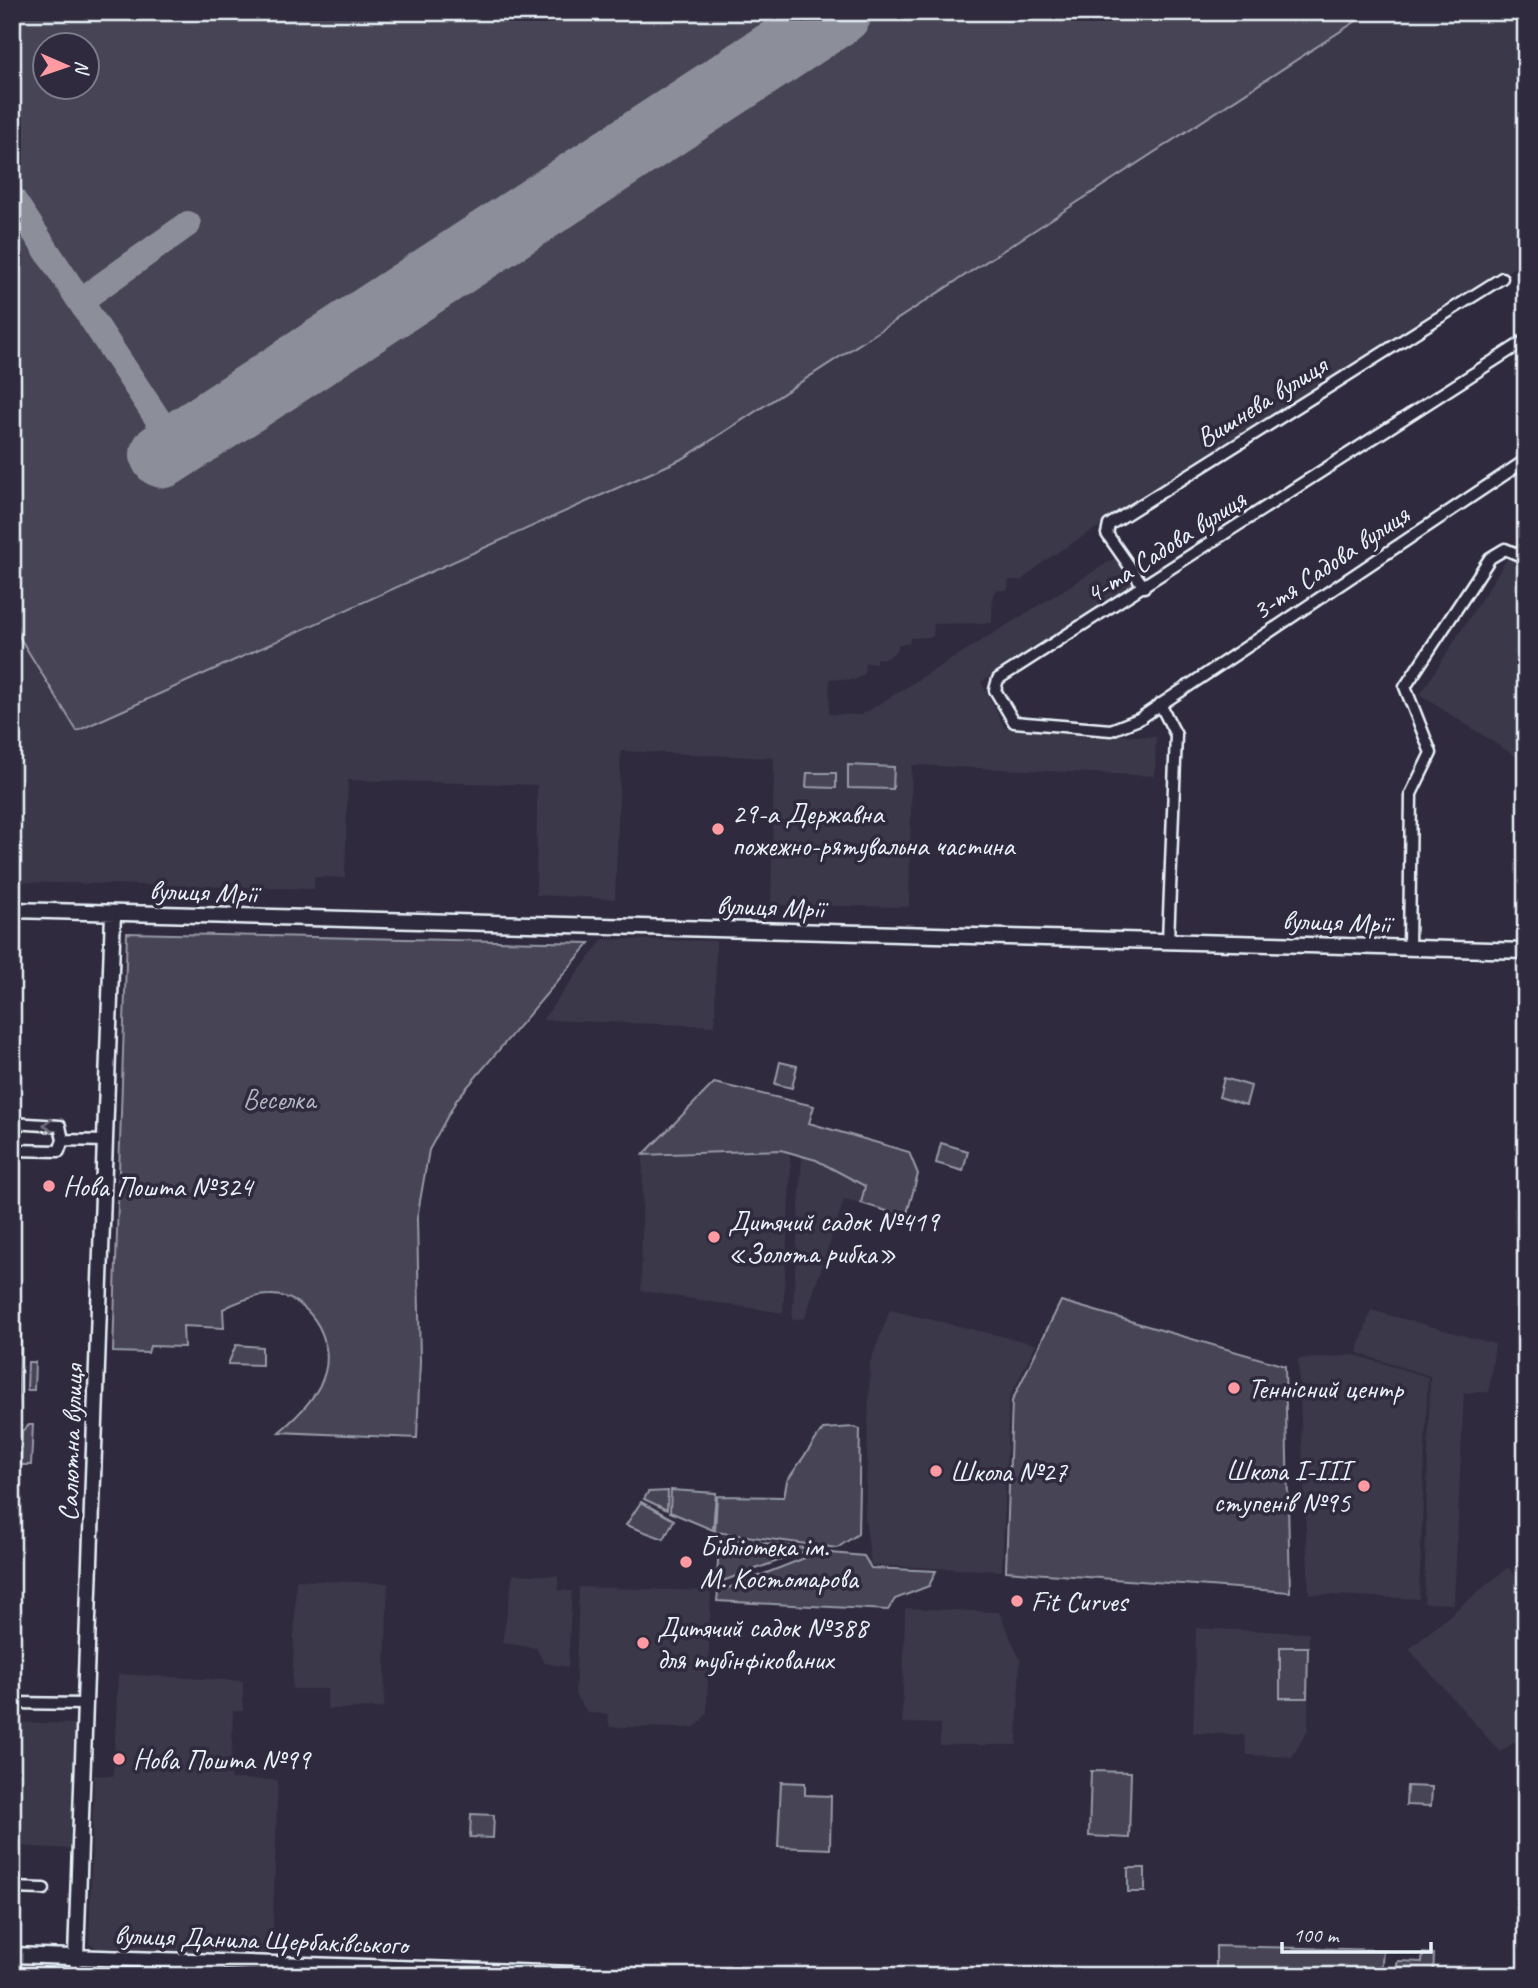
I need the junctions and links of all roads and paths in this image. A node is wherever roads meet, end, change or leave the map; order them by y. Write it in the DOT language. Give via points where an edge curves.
graph roads {
  1 [pos="1502,278"];
  2 [pos="1526,340"];
  3 [pos="1526,460"];
  4 [pos="1526,558"];
  5 [pos="1144,587"];
  6 [pos="1160,704"];
  7 [pos="12,911"];
  8 [pos="113,913"];
  9 [pos="1168,941"];
  10 [pos="1409,947"];
  11 [pos="1526,951"];
  12 [pos="12,1124"];
  13 [pos="63,1140"];
  14 [pos="105,1141"];
  15 [pos="12,1150"];
  16 [pos="12,1703"];
  17 [pos="85,1704"];
  18 [pos="12,1888"];
  19 [pos="44,1889"];
  20 [pos="12,1955"];
  21 [pos="76,1957"];
  22 [pos="75,1976"];
  23 [pos="634,1976"];
  1 -- 5 [label="street, Вишнева вулиця" via="1108,525 1107,534"];
  2 -- 5 [label="street, 4-та Садова вулиця"];
  3 -- 6 [label="street, 3-тя Садова вулиця"];
  4 -- 10 [label="street" via="1505,549 1490,558 1405,687 1430,753 1411,794"];
  5 -- 6 [label="street, 4-та Садова вулиця" via="998,679 996,690 1017,723 1111,730"];
  6 -- 9 [label="street" via="1176,735"];
  7 -- 8 [label="street, вулиця Мрії"];
  8 -- 9 [label="street, вулиця Мрії"];
  8 -- 14 [label="street, Салютна вулиця"];
  9 -- 10 [label="street, вулиця Мрії"];
  10 -- 11 [label="street, вулиця Мрії"];
  13 -- 12 [label="street, one-way" via="60,1126"];
  13 -- 14 [label="street"];
  13 -- 15 [label="street" via="59,1151"];
  14 -- 17 [label="street, Салютна вулиця"];
  16 -- 17 [label="street"];
  17 -- 21 [label="street, Салютна вулиця"];
  18 -- 19 [label="street"];
  20 -- 21 [label="street, вулиця Данила Щербаківського"];
  21 -- 22 [label="street, Салютна вулиця"];
  21 -- 23 [label="street, вулиця Данила Щербаківського"];
}
